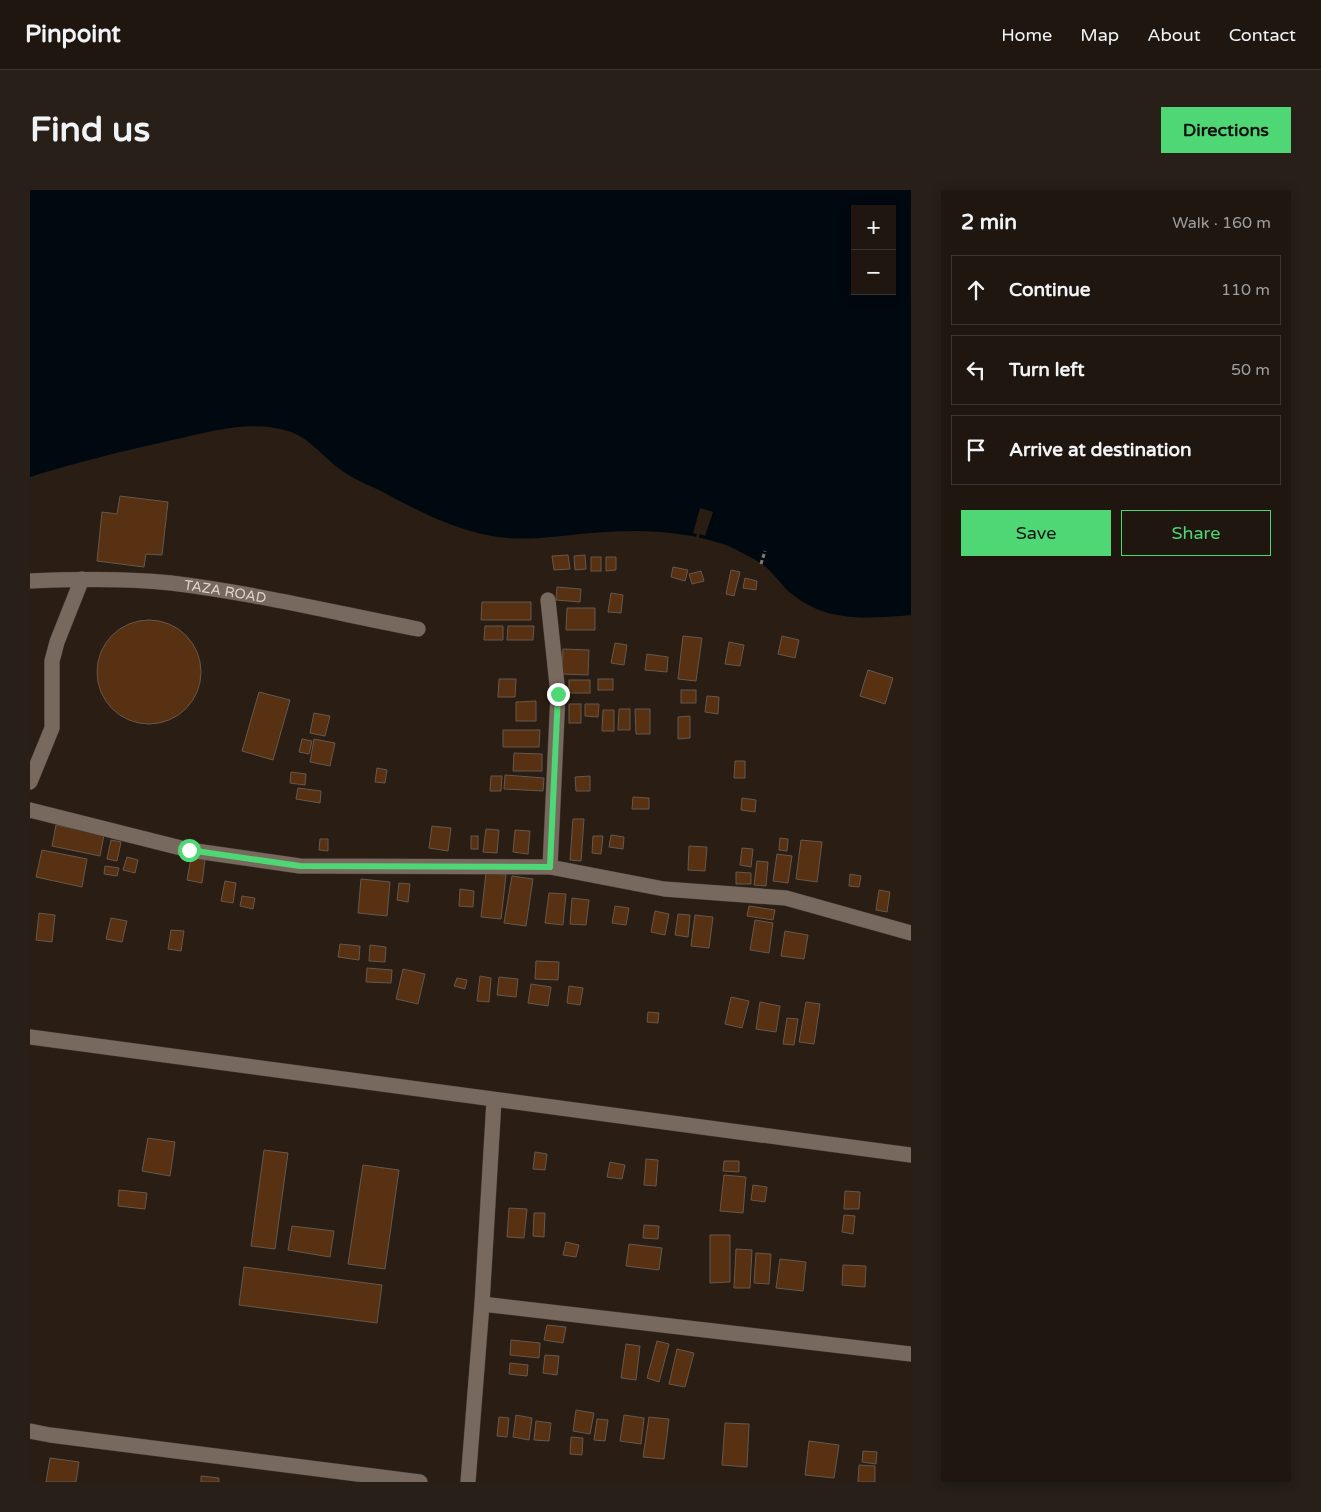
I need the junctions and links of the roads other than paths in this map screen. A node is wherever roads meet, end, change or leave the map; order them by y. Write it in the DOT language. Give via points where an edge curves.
graph roads {
  1 [pos="82,579"];
  2 [pos="30,581"];
  3 [pos="548,600"];
  4 [pos="418,629"];
  5 [pos="30,782"];
  6 [pos="30,810"];
  7 [pos="550,867"];
  8 [pos="911,933"];
  9 [pos="30,1037"];
  10 [pos="494,1100"];
  11 [pos="911,1155"];
  12 [pos="482,1304"];
  13 [pos="911,1354"];
  14 [pos="30,1431"];
  15 [pos="420,1482"];
  16 [pos="468,1482"];
  1 -- 2 [label="street, TAZA ROAD"];
  1 -- 4 [label="street, TAZA ROAD" via="171,583"];
  1 -- 5 [label="street" via="57,642 52,662 52,728"];
  3 -- 7 [label="street" via="558,694"];
  6 -- 7 [label="street" via="189,850 300,866"];
  7 -- 8 [label="street" via="664,889 786,898"];
  9 -- 10 [label="street"];
  10 -- 11 [label="street"];
  10 -- 12 [label="street"];
  12 -- 13 [label="street"];
  12 -- 16 [label="street"];
  14 -- 15 [label="street"];
}
